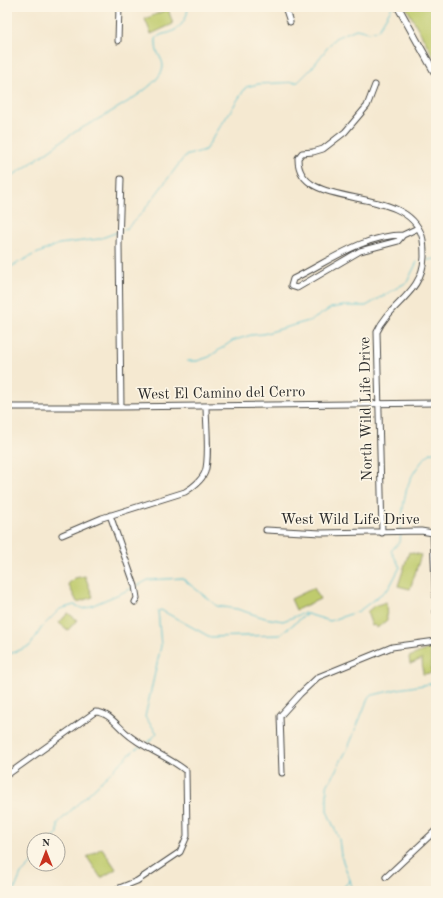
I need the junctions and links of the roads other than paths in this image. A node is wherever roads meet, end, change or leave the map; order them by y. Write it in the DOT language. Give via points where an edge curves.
graph roads {
  1 [pos="119,7"];
  2 [pos="285,7"];
  3 [pos="398,7"];
  4 [pos="290,22"];
  5 [pos="118,41"];
  6 [pos="436,75"];
  7 [pos="375,85"];
  8 [pos="121,179"];
  9 [pos="418,228"];
  10 [pos="403,235"];
  11 [pos="378,403"];
  12 [pos="436,403"];
  13 [pos="206,406"];
  14 [pos="7,407"];
  15 [pos="122,407"];
  16 [pos="110,515"];
  17 [pos="266,530"];
  18 [pos="382,532"];
  19 [pos="62,535"];
  20 [pos="135,602"];
  21 [pos="436,612"];
  22 [pos="436,641"];
  23 [pos="282,773"];
  24 [pos="7,775"];
  25 [pos="436,830"];
  26 [pos="386,877"];
  27 [pos="112,891"];
  1 -- 5 [label="street"];
  2 -- 4 [label="street"];
  3 -- 6 [label="main road"];
  7 -- 9 [label="street, North Wild Life Drive" via="367,106 345,132 323,149 299,152 298,161 305,179 337,194 395,207 412,218"];
  8 -- 15 [label="street" via="119,245"];
  9 -- 10 [label="street"];
  9 -- 11 [label="street, North Wild Life Drive" via="422,235 424,256 419,280 386,317 377,332"];
  10 -- 10 [label="street" via="394,235 356,246 293,279 291,286 297,288 360,251 398,241"];
  11 -- 12 [label="street, West El Camino del Cerro"];
  11 -- 13 [label="street, West El Camino del Cerro"];
  11 -- 18 [label="street, North Wild Life Drive"];
  13 -- 15 [label="street, West El Camino del Cerro"];
  13 -- 16 [label="street" via="206,467 198,482 185,492"];
  14 -- 15 [label="street, West El Camino del Cerro"];
  16 -- 19 [label="street"];
  16 -- 20 [label="street" via="135,586"];
  17 -- 18 [label="street, West Wild Life Drive" via="321,533"];
  18 -- 21 [label="street, West Wild Life Drive" via="433,533"];
  22 -- 23 [label="street" via="392,647 318,677 280,716"];
  24 -- 27 [label="street" via="95,712 109,717 139,743 186,771 187,836 180,852 137,881"];
  25 -- 26 [label="street"];
}
